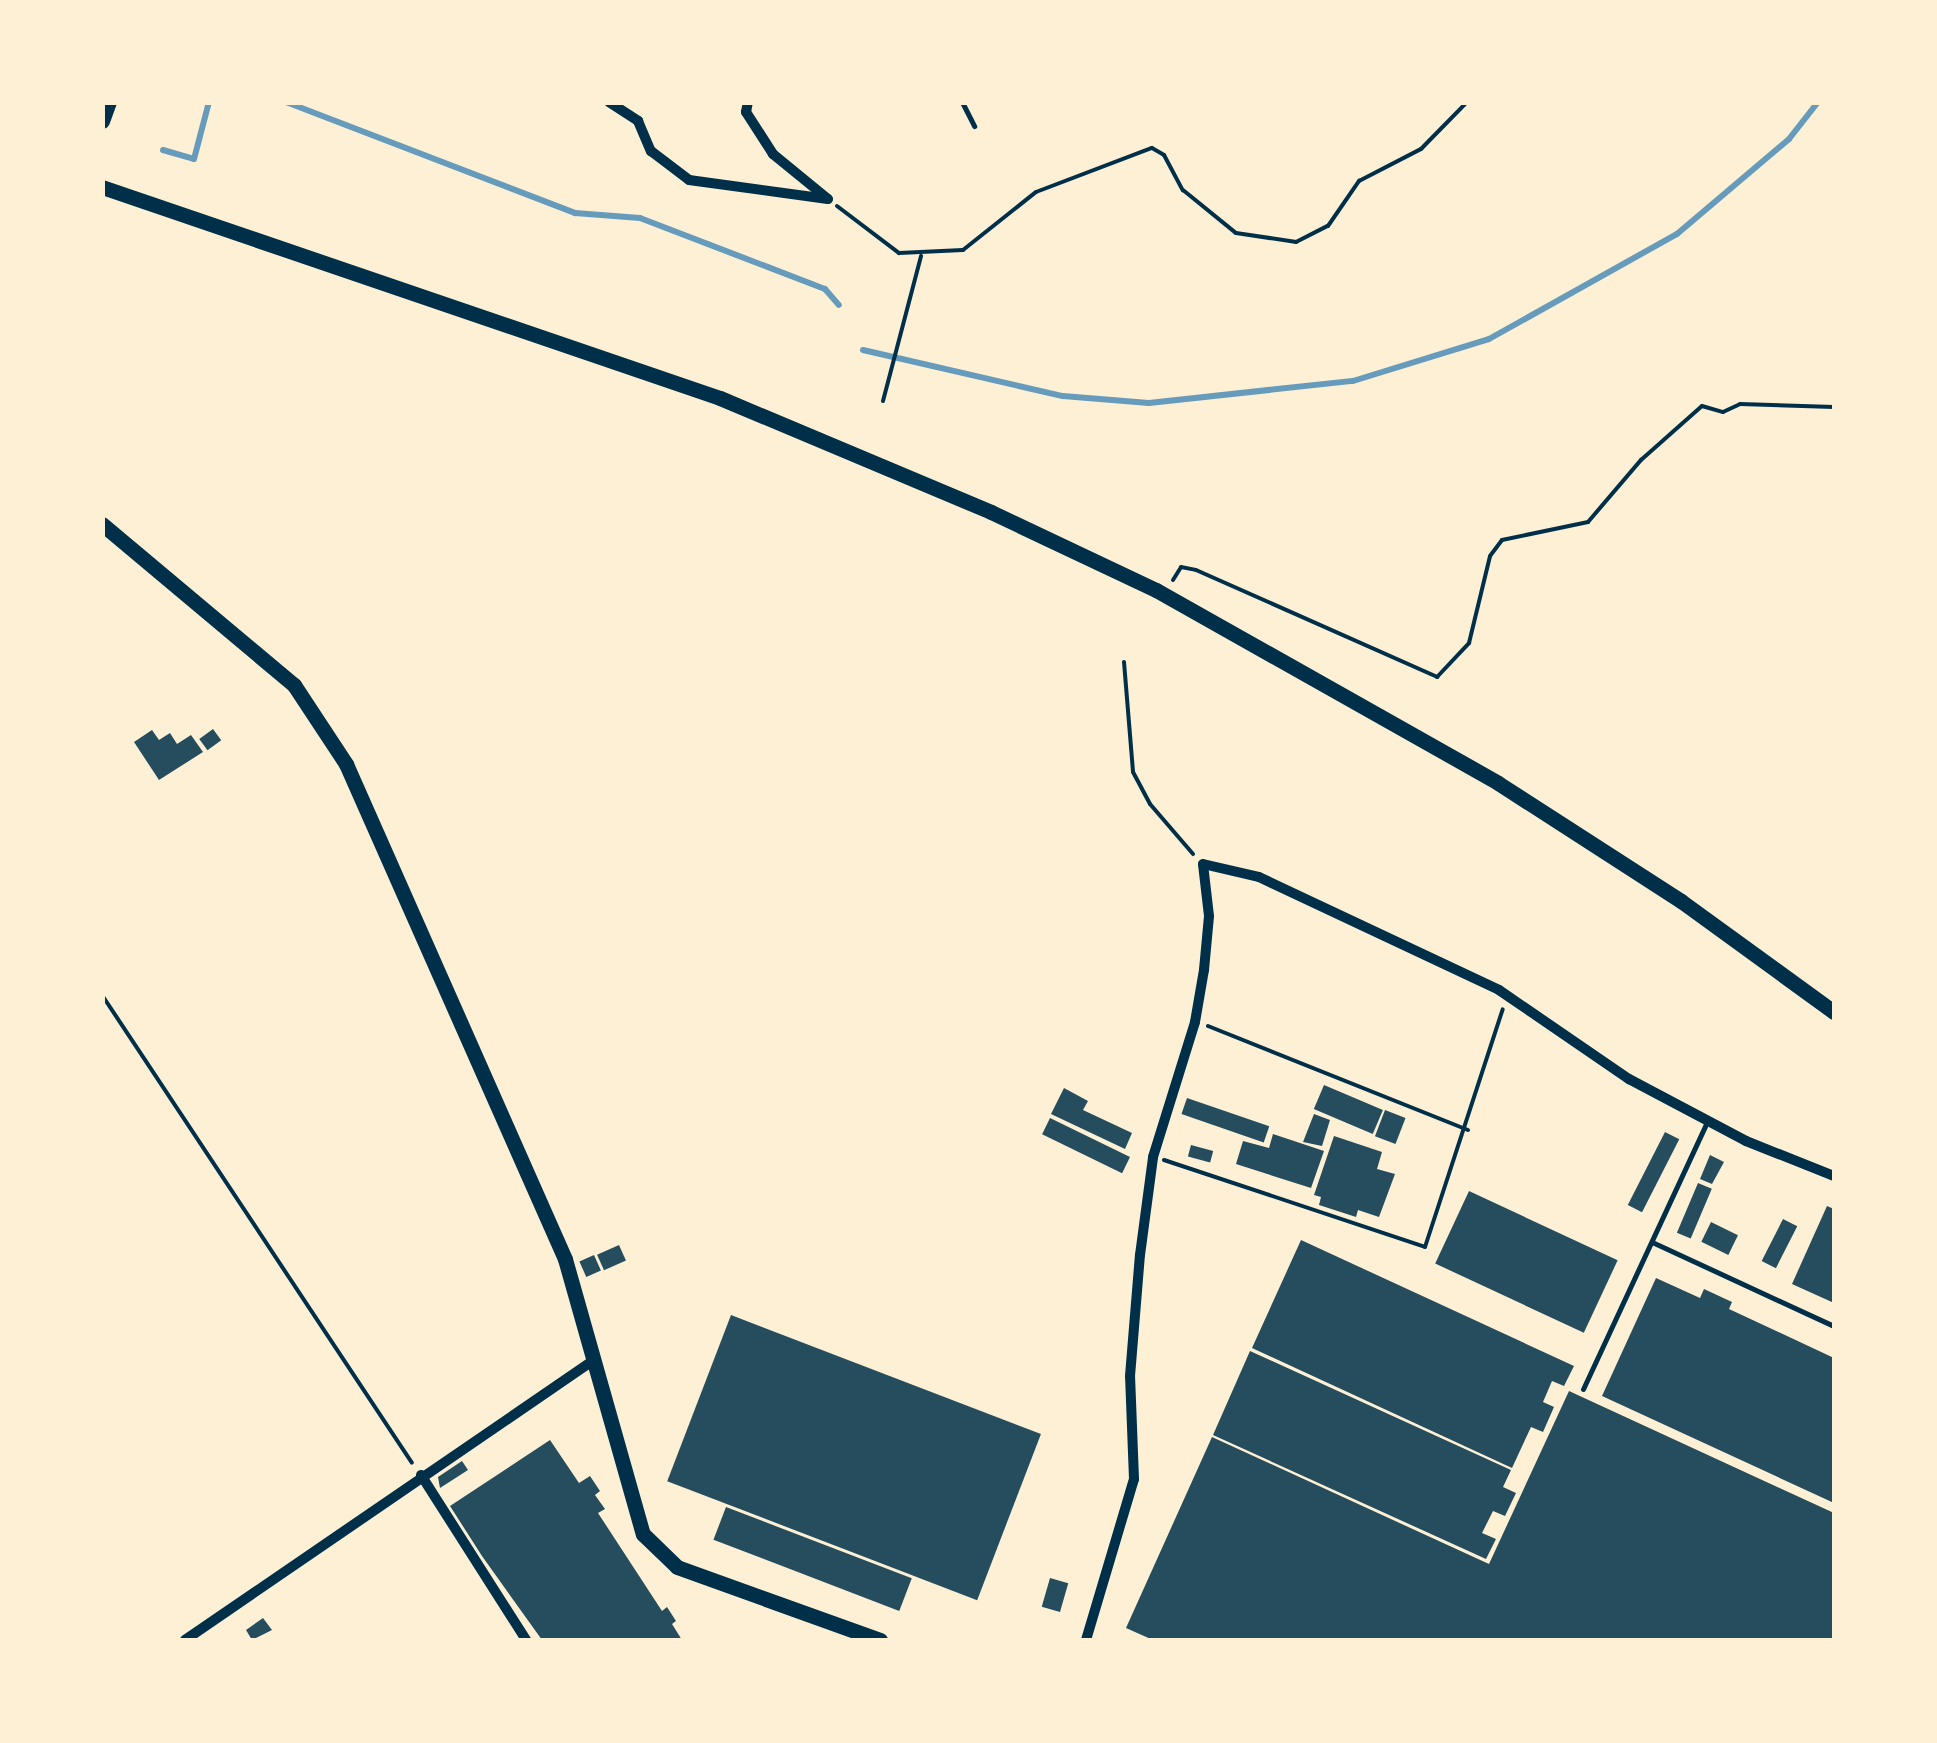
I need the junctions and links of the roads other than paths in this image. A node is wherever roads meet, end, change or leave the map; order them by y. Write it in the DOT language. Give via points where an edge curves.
graph roads {
  1 [pos="109,102"];
  2 [pos="608,102"];
  3 [pos="748,102"];
  4 [pos="962,102"];
  5 [pos="102,121"];
  6 [pos="974,126"];
  7 [pos="102,187"];
  8 [pos="102,524"];
  9 [pos="1834,1012"];
  10 [pos="1707,1122"];
  11 [pos="1834,1176"];
  12 [pos="1652,1242"];
  13 [pos="1834,1326"];
  14 [pos="597,1358"];
  15 [pos="1584,1389"];
  16 [pos="420,1475"];
  17 [pos="862,1637"];
  18 [pos="185,1640"];
  19 [pos="526,1640"];
  20 [pos="880,1640"];
  21 [pos="1086,1640"];
  1 -- 5 [label="main road"];
  2 -- 3 [label="street" via="638,121 651,150 689,180 828,199 772,154 746,112"];
  4 -- 6 [label="lane"];
  7 -- 9 [label="main road" via="720,398 992,512 1156,590 1498,784 1681,901"];
  8 -- 14 [label="main road" via="294,685 346,764 566,1259"];
  10 -- 11 [label="street"];
  10 -- 12 [label="lane"];
  10 -- 21 [label="street" via="1629,1079 1506,995 1259,876 1203,864 1209,916 1195,1022 1152,1156 1132,1332 1134,1479"];
  12 -- 13 [label="lane"];
  12 -- 15 [label="lane"];
  14 -- 16 [label="street"];
  14 -- 17 [label="main road" via="633,1516 653,1548 676,1567"];
  16 -- 18 [label="street" via="405,1494"];
  16 -- 19 [label="street"];
  17 -- 20 [label="main road"];
}
